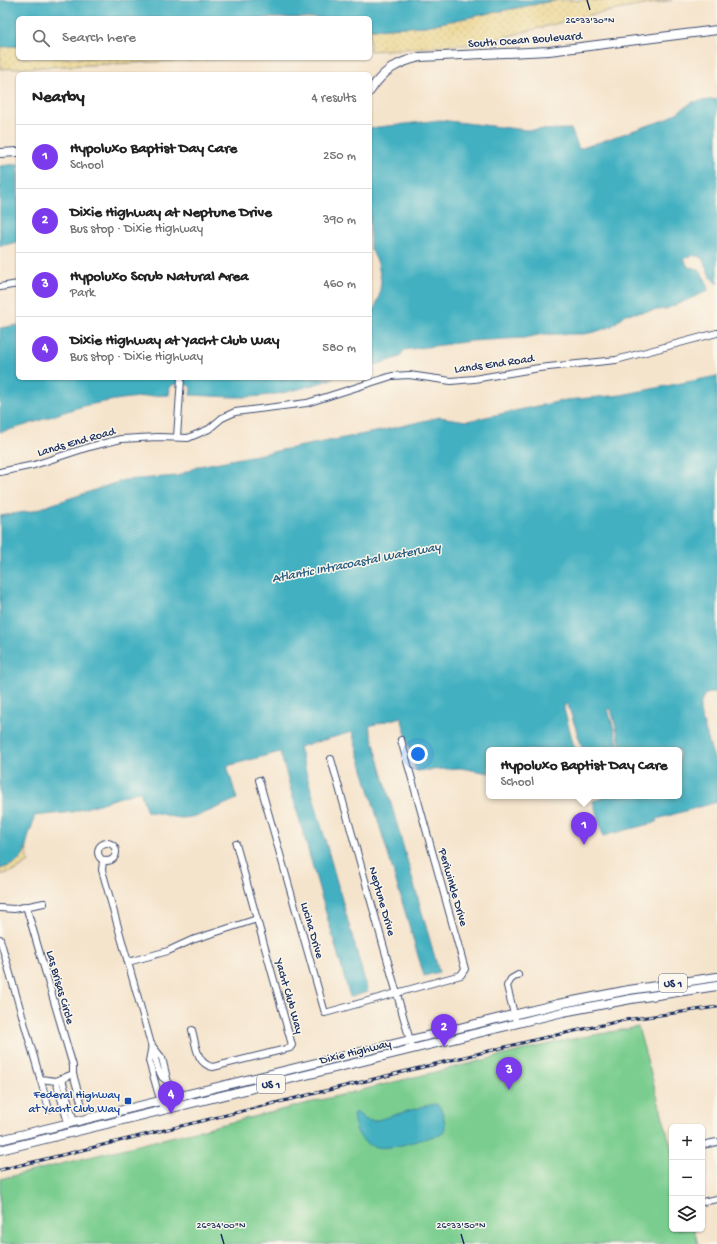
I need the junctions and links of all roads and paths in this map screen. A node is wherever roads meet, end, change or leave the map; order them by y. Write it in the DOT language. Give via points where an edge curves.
graph roads {
  1 [pos="717,30"];
  2 [pos="372,88"];
  3 [pos="16,152"];
  4 [pos="0,154"];
  5 [pos="16,284"];
  6 [pos="0,287"];
  7 [pos="717,334"];
  8 [pos="181,381"];
  9 [pos="177,437"];
  10 [pos="0,472"];
  11 [pos="401,740"];
  12 [pos="331,759"];
  13 [pos="259,780"];
  14 [pos="236,844"];
  15 [pos="103,861"];
  16 [pos="44,903"];
  17 [pos="26,906"];
  18 [pos="0,908"];
  19 [pos="257,919"];
  20 [pos="0,939"];
  21 [pos="128,962"];
  22 [pos="518,975"];
  23 [pos="717,977"];
  24 [pos="717,986"];
  25 [pos="629,990"];
  26 [pos="397,993"];
  27 [pos="631,999"];
  28 [pos="514,1014"];
  29 [pos="516,1024"];
  30 [pos="192,1030"];
  31 [pos="410,1040"];
  32 [pos="152,1045"];
  33 [pos="412,1049"];
  34 [pos="158,1069"];
  35 [pos="73,1074"];
  36 [pos="40,1080"];
  37 [pos="59,1080"];
  38 [pos="172,1098"];
  39 [pos="160,1101"];
  40 [pos="81,1102"];
  41 [pos="174,1107"];
  42 [pos="49,1109"];
  43 [pos="163,1110"];
  44 [pos="71,1123"];
  45 [pos="0,1139"];
  46 [pos="717,1142"];
  47 [pos="705,1144"];
  48 [pos="0,1150"];
  49 [pos="717,1199"];
  50 [pos="705,1201"];
  1 -- 2 [label="main road, South Ocean Boulevard" via="549,51 420,57 392,67 382,74"];
  3 -- 4 [label="main road"];
  5 -- 6 [label="street"];
  7 -- 9 [label="street, Lands End Road" via="616,360 539,368 474,379 451,381 409,375 392,376 307,403 236,412 192,437"];
  8 -- 9 [label="street"];
  9 -- 10 [label="street, Lands End Road" via="140,437 103,443 34,465"];
  11 -- 26 [label="street, Periwinkle Drive" via="465,969 461,975"];
  12 -- 26 [label="street, Neptune Drive"];
  13 -- 26 [label="street, Lucina Drive" via="325,1013"];
  14 -- 19 [label="street, Yacht Club Way"];
  15 -- 21 [label="street" via="102,870"];
  16 -- 17 [label="street"];
  17 -- 18 [label="street" via="14,909"];
  17 -- 35 [label="street, Las Brisas Circle" via="73,1066"];
  19 -- 21 [label="street" via="192,940 168,951"];
  19 -- 30 [label="street, Yacht Club Way" via="292,1045 290,1048 213,1067 206,1066 201,1062"];
  20 -- 36 [label="street"];
  21 -- 32 [label="street"];
  22 -- 28 [label="street" via="511,979 507,986"];
  23 -- 25 [label="main road, Dixie Highway / US 1"];
  24 -- 27 [label="main road, Dixie Highway / US 1"];
  25 -- 27 [label="main road"];
  25 -- 28 [label="main road, Dixie Highway / US 1"];
  26 -- 31 [label="street, Neptune Drive"];
  27 -- 29 [label="main road, Dixie Highway / US 1"];
  28 -- 29 [label="street"];
  28 -- 31 [label="main road, Dixie Highway / US 1"];
  29 -- 33 [label="main road, Dixie Highway / US 1"];
  31 -- 33 [label="street, Neptune Drive"];
  31 -- 38 [label="main road, Dixie Highway / US 1"];
  32 -- 34 [label="street" via="162,1058"];
  32 -- 34 [label="street" via="149,1061"];
  33 -- 41 [label="main road, Dixie Highway / US 1"];
  34 -- 38 [label="street" via="166,1080"];
  34 -- 39 [label="street"];
  35 -- 37 [label="street"];
  35 -- 40 [label="street, Las Brisas Circle"];
  36 -- 37 [label="street"];
  36 -- 42 [label="street"];
  37 -- 44 [label="street"];
  38 -- 39 [label="main road, Dixie Highway / US 1"];
  38 -- 41 [label="street"];
  39 -- 43 [label="street"];
  39 -- 44 [label="main road, Dixie Highway / US 1"];
  41 -- 43 [label="main road, Dixie Highway / US 1"];
  43 -- 48 [label="main road, Dixie Highway / US 1"];
  44 -- 45 [label="main road, Dixie Highway / US 1"];
  46 -- 47 [label="street"];
  49 -- 50 [label="street"];
}
